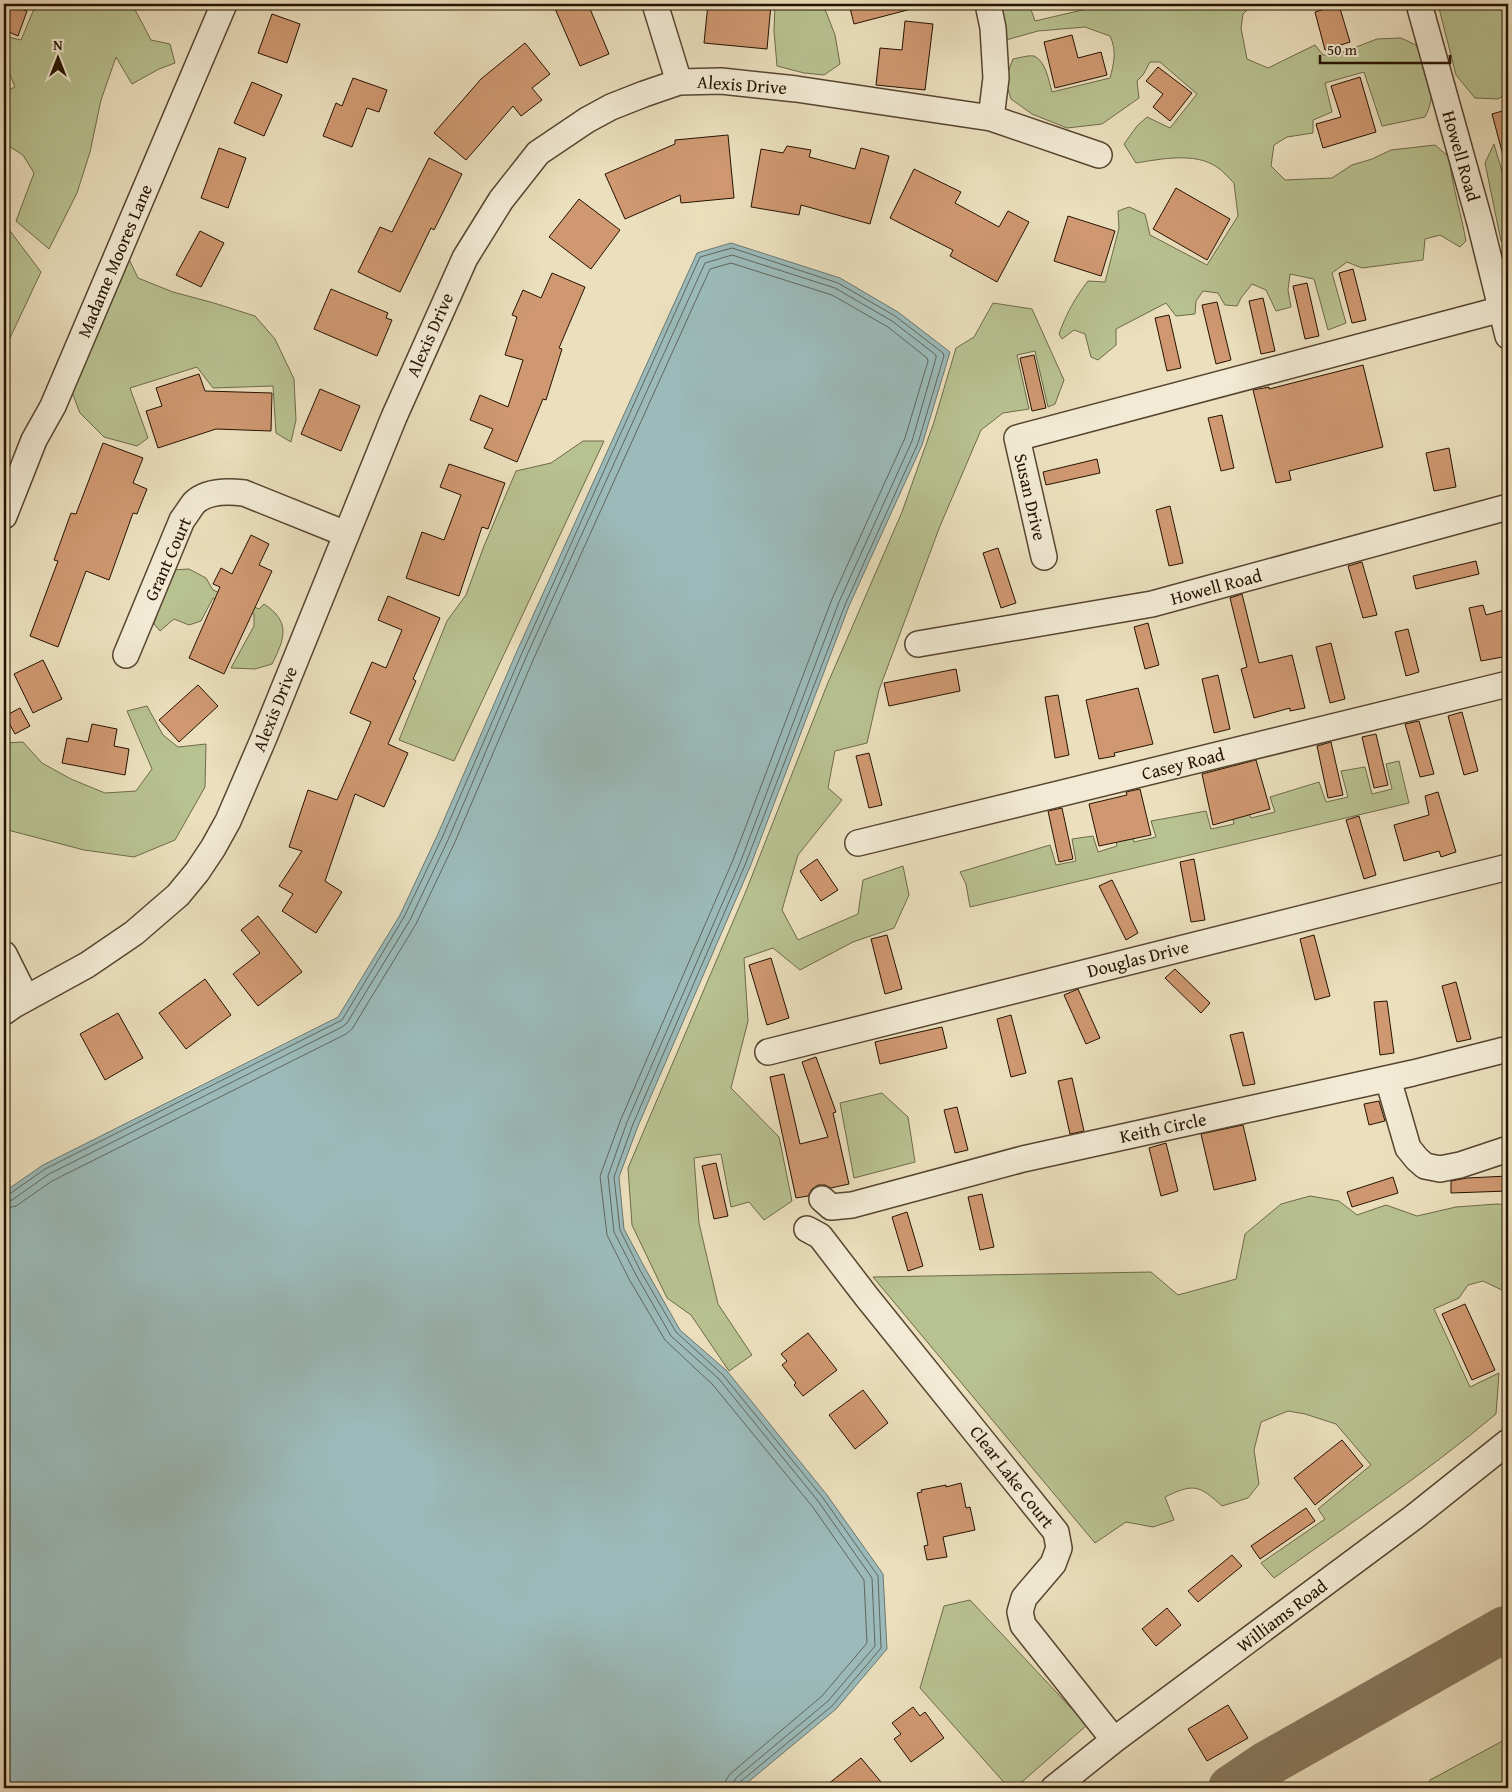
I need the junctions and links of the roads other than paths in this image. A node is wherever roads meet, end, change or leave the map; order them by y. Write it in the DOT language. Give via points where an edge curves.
graph roads {
  1 [pos="224,4"];
  2 [pos="656,4"];
  3 [pos="988,4"];
  4 [pos="1418,4"];
  5 [pos="679,82"];
  6 [pos="991,118"];
  7 [pos="1099,155"];
  8 [pos="1506,327"];
  9 [pos="1017,438"];
  10 [pos="1508,507"];
  11 [pos="4,516"];
  12 [pos="346,534"];
  13 [pos="1044,557"];
  14 [pos="918,644"];
  15 [pos="126,655"];
  16 [pos="1508,684"];
  17 [pos="858,843"];
  18 [pos="1508,867"];
  19 [pos="4,954"];
  20 [pos="26,998"];
  21 [pos="4,1012"];
  22 [pos="1508,1049"];
  23 [pos="768,1052"];
  24 [pos="1388,1079"];
  25 [pos="1508,1149"];
  26 [pos="822,1199"];
  27 [pos="808,1229"];
  28 [pos="1508,1442"];
  29 [pos="1114,1740"];
  30 [pos="1054,1788"];
  1 -- 11 [label="street, Madame Moores Lane"];
  2 -- 5 [label="street"];
  3 -- 6 [label="street" via="996,78"];
  4 -- 8 [label="street, Howell Road"];
  5 -- 6 [label="street, Alexis Drive" via="747,83"];
  5 -- 12 [label="street, Alexis Drive" via="611,107 587,120 538,153 501,200 465,258"];
  6 -- 7 [label="street, Alexis Drive"];
  8 -- 9 [label="street, Howell Road"];
  9 -- 13 [label="street, Susan Drive"];
  10 -- 14 [label="street, Howell Road" via="1152,604"];
  12 -- 15 [label="street, Grant Court" via="244,493 218,492 195,502 182,520"];
  12 -- 20 [label="street, Alexis Drive" via="240,794 208,856 178,895 134,933 87,965"];
  16 -- 17 [label="street, Casey Road"];
  18 -- 23 [label="street, Douglas Drive"];
  19 -- 20 [label="street"];
  20 -- 21 [label="street, Alexis Drive"];
  22 -- 24 [label="street, Keith Circle"];
  24 -- 25 [label="street" via="1408,1148 1425,1166 1446,1168"];
  24 -- 26 [label="street, Keith Circle" via="1024,1159 852,1205 831,1208"];
  27 -- 29 [label="street, Clear Lake Court" via="820,1236 1056,1532 1059,1548 1053,1564 1024,1598 1020,1612 1023,1626"];
  28 -- 29 [label="street, Williams Road" via="1371,1550"];
  29 -- 30 [label="street, Williams Road"];
}
